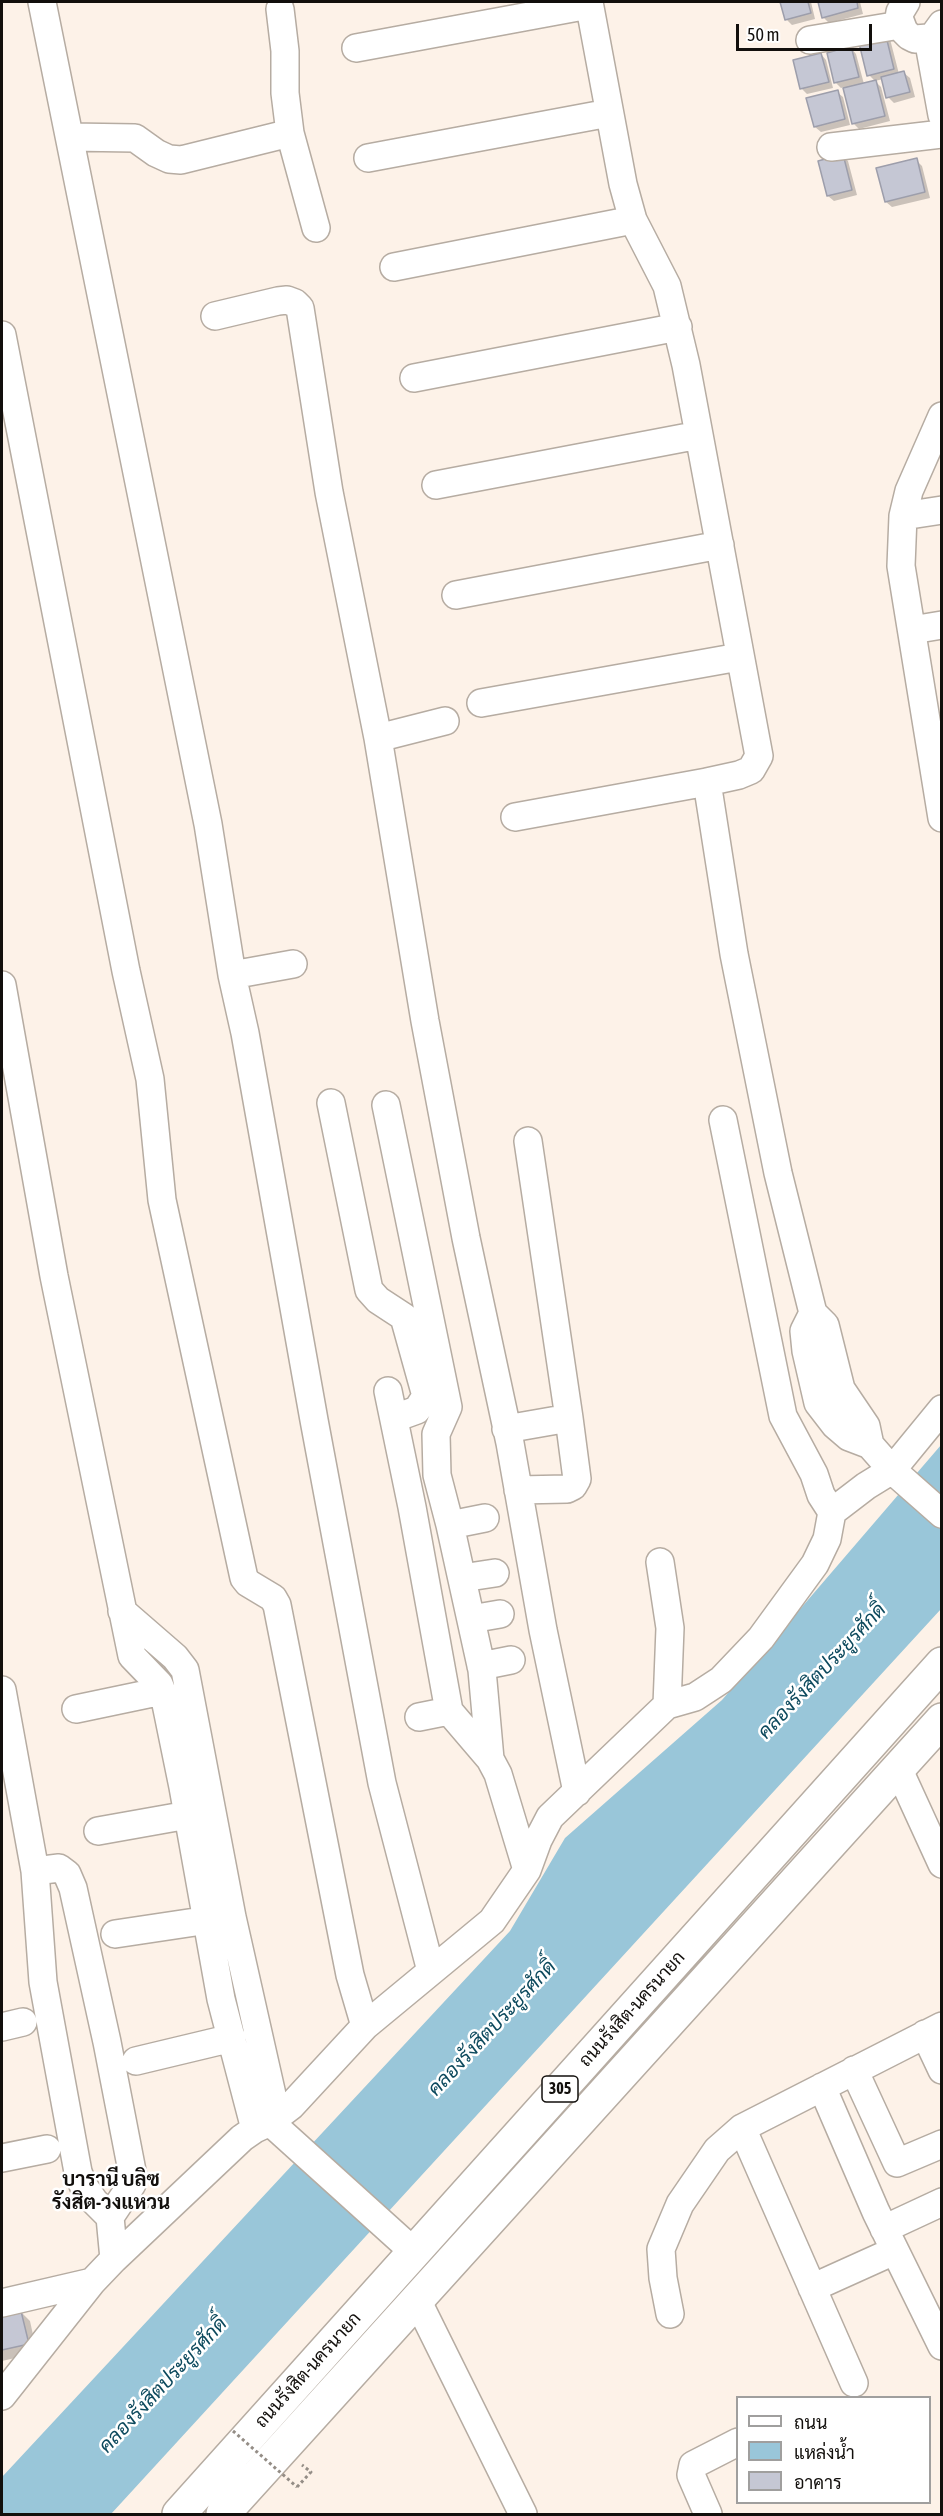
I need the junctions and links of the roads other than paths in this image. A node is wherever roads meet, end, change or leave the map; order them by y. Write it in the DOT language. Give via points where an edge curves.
graph roads {
  1 [pos="42,2"];
  2 [pos="935,2"];
  3 [pos="589,3"];
  4 [pos="280,9"];
  5 [pos="942,10"];
  6 [pos="903,13"];
  7 [pos="935,31"];
  8 [pos="810,39"];
  9 [pos="356,48"];
  10 [pos="609,113"];
  11 [pos="942,115"];
  12 [pos="290,133"];
  13 [pos="942,134"];
  14 [pos="70,137"];
  15 [pos="831,147"];
  16 [pos="368,159"];
  17 [pos="633,220"];
  18 [pos="316,228"];
  19 [pos="394,267"];
  20 [pos="214,316"];
  21 [pos="678,327"];
  22 [pos="2,335"];
  23 [pos="414,378"];
  24 [pos="941,416"];
  25 [pos="699,435"];
  26 [pos="436,485"];
  27 [pos="942,510"];
  28 [pos="903,516"];
  29 [pos="720,545"];
  30 [pos="456,595"];
  31 [pos="942,625"];
  32 [pos="912,630"];
  33 [pos="739,657"];
  34 [pos="480,703"];
  35 [pos="445,722"];
  36 [pos="935,730"];
  37 [pos="378,738"];
  38 [pos="707,782"];
  39 [pos="515,816"];
  40 [pos="942,818"];
  41 [pos="293,964"];
  42 [pos="232,975"];
  43 [pos="2,985"];
  44 [pos="331,1103"];
  45 [pos="386,1105"];
  46 [pos="723,1120"];
  47 [pos="528,1141"];
  48 [pos="388,1391"];
  49 [pos="942,1408"];
  50 [pos="395,1418"];
  51 [pos="569,1418"];
  52 [pos="506,1429"];
  53 [pos="897,1474"];
  54 [pos="518,1490"];
  55 [pos="832,1512"];
  56 [pos="942,1514"];
  57 [pos="485,1518"];
  58 [pos="450,1525"];
  59 [pos="660,1562"];
  60 [pos="495,1573"];
  61 [pos="462,1578"];
  62 [pos="122,1611"];
  63 [pos="500,1614"];
  64 [pos="471,1619"];
  65 [pos="511,1660"];
  66 [pos="942,1664"];
  67 [pos="481,1666"];
  68 [pos="2,1690"];
  69 [pos="162,1691"];
  70 [pos="667,1705"];
  71 [pos="76,1709"];
  72 [pos="449,1712"];
  73 [pos="419,1717"];
  74 [pos="942,1720"];
  75 [pos="490,1760"];
  76 [pos="898,1768"];
  77 [pos="577,1792"];
  78 [pos="188,1815"];
  79 [pos="98,1831"];
  80 [pos="942,1864"];
  81 [pos="527,1870"];
  82 [pos="35,1871"];
  83 [pos="219,1919"];
  84 [pos="115,1934"];
  85 [pos="431,1971"];
  86 [pos="365,2026"];
  87 [pos="934,2030"];
  88 [pos="232,2038"];
  89 [pos="136,2061"];
  90 [pos="854,2070"];
  91 [pos="942,2070"];
  92 [pos="822,2087"];
  93 [pos="267,2122"];
  94 [pos="742,2128"];
  95 [pos="942,2144"];
  96 [pos="47,2149"];
  97 [pos="2,2158"];
  98 [pos="942,2202"];
  99 [pos="110,2217"];
  100 [pos="889,2240"];
  101 [pos="408,2247"];
  102 [pos="114,2259"];
  103 [pos="92,2283"];
  104 [pos="812,2288"];
  105 [pos="417,2300"];
  106 [pos="2,2303"];
  107 [pos="670,2314"];
  108 [pos="941,2344"];
  109 [pos="13,2371"];
  110 [pos="854,2383"];
  111 [pos="2,2396"];
  112 [pos="736,2443"];
  113 [pos="179,2514"];
  114 [pos="223,2514"];
  115 [pos="523,2514"];
  116 [pos="708,2514"];
  1 -- 14 [label="street"];
  2 -- 5 [label="street"];
  3 -- 9 [label="street"];
  3 -- 10 [label="street"];
  4 -- 12 [label="street"];
  6 -- 7 [label="street" via="909,36 915,39"];
  6 -- 8 [label="street"];
  7 -- 11 [label="street"];
  10 -- 16 [label="street"];
  10 -- 17 [label="street"];
  12 -- 14 [label="street" via="181,160 156,153 135,138"];
  12 -- 18 [label="street"];
  13 -- 15 [label="street"];
  14 -- 42 [label="street" via="203,802"];
  17 -- 19 [label="street"];
  17 -- 21 [label="street" via="667,286"];
  20 -- 37 [label="street" via="287,300 300,308 329,492"];
  21 -- 23 [label="street"];
  21 -- 25 [label="street"];
  22 -- 86 [label="street" via="150,1079 162,1200 244,1578 277,1605 350,1975"];
  24 -- 28 [label="street" via="909,491"];
  25 -- 26 [label="street"];
  25 -- 29 [label="street"];
  27 -- 28 [label="street"];
  28 -- 32 [label="street" via="901,566"];
  29 -- 30 [label="street"];
  29 -- 33 [label="street"];
  31 -- 32 [label="street"];
  32 -- 36 [label="street"];
  33 -- 34 [label="street"];
  33 -- 38 [label="street" via="759,756 751,770"];
  35 -- 37 [label="street"];
  36 -- 40 [label="street"];
  37 -- 52 [label="street" via="425,1021"];
  38 -- 39 [label="street"];
  38 -- 53 [label="street" via="734,954 778,1173 813,1313 804,1331 818,1403 835,1425 849,1437 870,1445"];
  41 -- 42 [label="street"];
  42 -- 85 [label="street" via="382,1783"];
  43 -- 62 [label="street" via="54,1276"];
  44 -- 50 [label="street" via="369,1290 404,1317 426,1396 417,1410"];
  45 -- 58 [label="street" via="448,1407 436,1434 436,1444 437,1475"];
  46 -- 55 [label="street" via="783,1416"];
  47 -- 51 [label="street"];
  48 -- 50 [label="street"];
  49 -- 53 [label="street"];
  50 -- 72 [label="street"];
  51 -- 52 [label="street"];
  51 -- 54 [label="street" via="577,1479 573,1486"];
  52 -- 54 [label="street"];
  53 -- 55 [label="street" via="866,1486"];
  53 -- 56 [label="street"];
  54 -- 77 [label="street"];
  55 -- 70 [label="street" via="827,1539 815,1564 761,1638 721,1680 695,1697"];
  57 -- 58 [label="street"];
  58 -- 61 [label="street"];
  59 -- 70 [label="street" via="670,1628"];
  60 -- 61 [label="street"];
  61 -- 64 [label="street"];
  62 -- 69 [label="street" via="132,1656"];
  62 -- 83 [label="street" via="185,1670"];
  63 -- 64 [label="street"];
  64 -- 67 [label="street"];
  65 -- 67 [label="street"];
  66 -- 101 [label="main road, ถนนรังสิต-นครนายก / 305"];
  67 -- 75 [label="street"];
  68 -- 82 [label="street"];
  69 -- 71 [label="street"];
  69 -- 78 [label="street"];
  70 -- 77 [label="street"];
  72 -- 73 [label="street"];
  72 -- 75 [label="street"];
  74 -- 76 [label="main road, ถนนรังสิต-นครนายก / 305"];
  75 -- 81 [label="street" via="498,1774"];
  76 -- 80 [label="street"];
  76 -- 105 [label="main road, ถนนรังสิต-นครนายก / 305"];
  77 -- 81 [label="street" via="550,1817"];
  78 -- 79 [label="street"];
  78 -- 83 [label="street"];
  81 -- 85 [label="street" via="492,1921"];
  82 -- 99 [label="street" via="43,1982 78,2172 94,2201"];
  82 -- 99 [label="street" via="59,1868 67,1874 73,1888 107,2042 133,2176 132,2184"];
  83 -- 84 [label="street"];
  83 -- 88 [label="street" via="221,1999"];
  83 -- 93 [label="street"];
  85 -- 86 [label="street"];
  86 -- 93 [label="street" via="291,2106"];
  87 -- 90 [label="street"];
  87 -- 91 [label="street"];
  88 -- 89 [label="street"];
  88 -- 93 [label="street"];
  90 -- 92 [label="street"];
  90 -- 95 [label="street" via="897,2163"];
  92 -- 94 [label="street"];
  92 -- 100 [label="street"];
  93 -- 101 [label="street"];
  93 -- 102 [label="street" via="242,2138"];
  94 -- 104 [label="street"];
  94 -- 107 [label="street" via="717,2150 680,2204 661,2249"];
  96 -- 97 [label="street"];
  98 -- 100 [label="street"];
  99 -- 102 [label="street"];
  100 -- 104 [label="street"];
  100 -- 108 [label="street"];
  101 -- 113 [label="main road, ถนนรังสิต-นครนายก / 305"];
  102 -- 103 [label="street"];
  103 -- 106 [label="street"];
  103 -- 109 [label="street"];
  104 -- 110 [label="street"];
  105 -- 114 [label="main road, ถนนรังสิต-นครนายก / 305"];
  105 -- 115 [label="street"];
  109 -- 111 [label="street"];
  112 -- 116 [label="street" via="693,2465 691,2475"];
}
